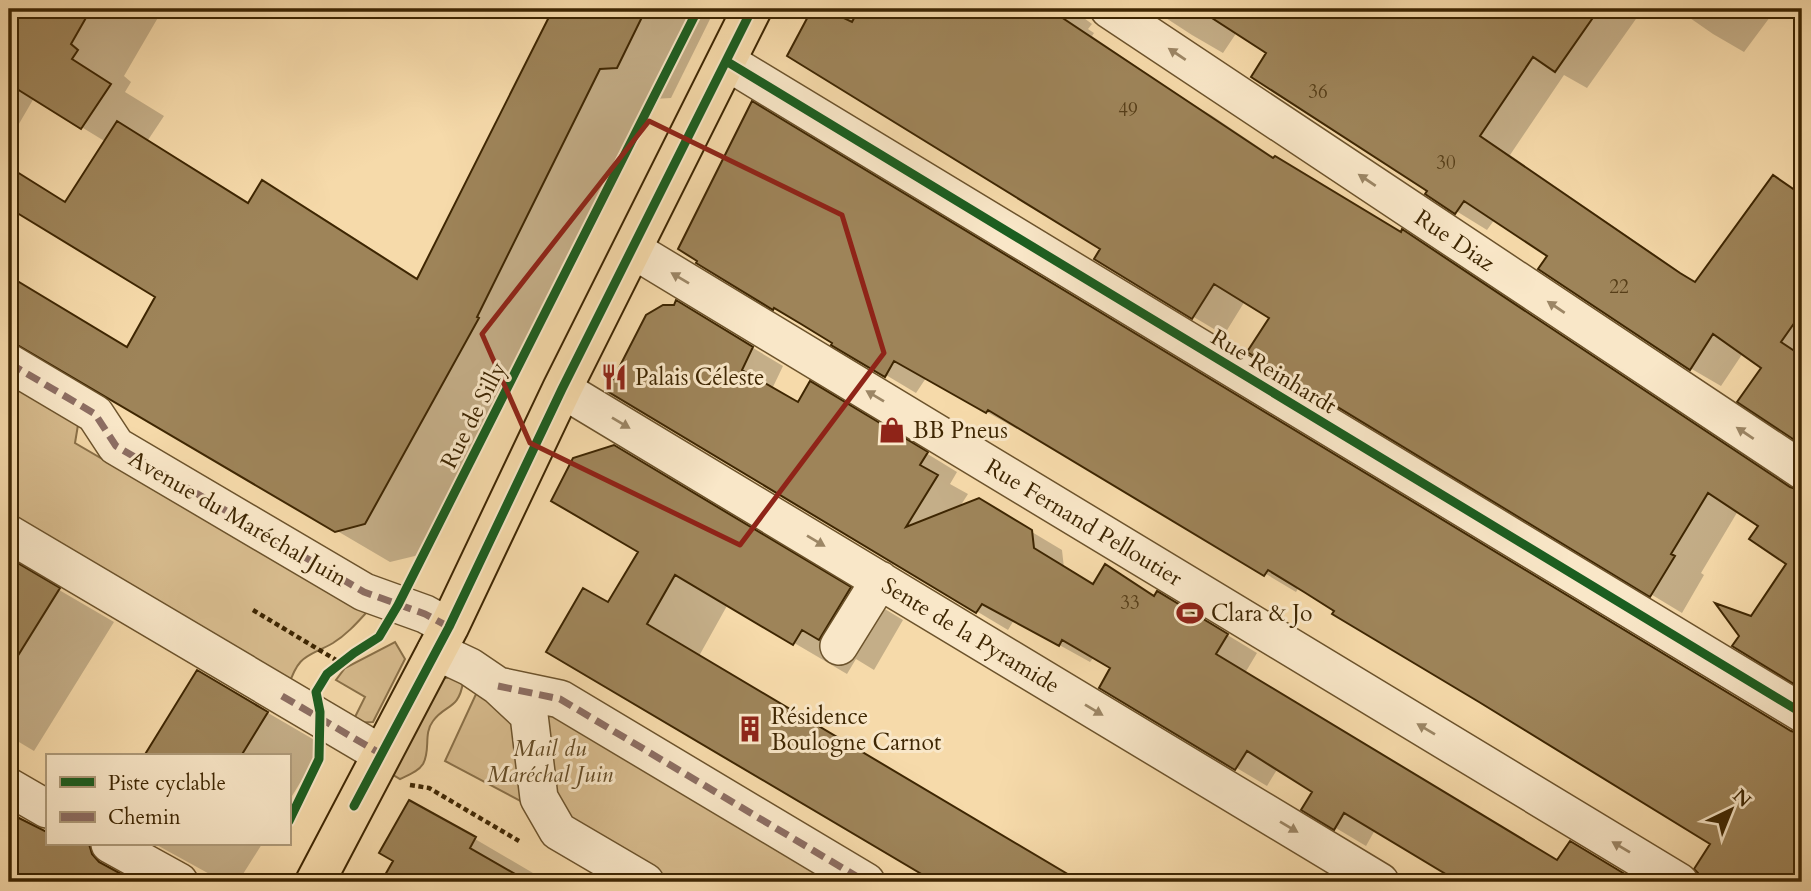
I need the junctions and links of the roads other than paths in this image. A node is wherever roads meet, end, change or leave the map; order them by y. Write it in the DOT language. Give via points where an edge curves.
graph roads {
  1 [pos="752,9"];
  2 [pos="1109,9"];
  3 [pos="726,61"];
  4 [pos="632,249"];
  5 [pos="9,363"];
  6 [pos="562,388"];
  7 [pos="1802,470"];
  8 [pos="9,534"];
  9 [pos="880,580"];
  10 [pos="442,639"];
  11 [pos="839,646"];
  12 [pos="510,674"];
  13 [pos="1802,713"];
  14 [pos="374,766"];
  15 [pos="9,787"];
  16 [pos="46,808"];
  17 [pos="114,846"];
  18 [pos="1330,869"];
  19 [pos="179,882"];
  20 [pos="315,882"];
  21 [pos="645,882"];
  22 [pos="866,882"];
  23 [pos="1380,882"];
  24 [pos="1679,882"];
  1 -- 3 [label="main road"];
  7 -- 2 [label="street, Rue Diaz, one-way"];
  3 -- 4 [label="main road"];
  3 -- 13 [label="street, Rue Reinhardt"];
  4 -- 6 [label="main road"];
  24 -- 4 [label="street, Rue Fernand Pelloutier, one-way"];
  5 -- 10 [label="street, Avenue du Maréchal Juin" via="95,414 116,446 364,592 425,614"];
  6 -- 9 [label="street, Sente de la Pyramide, one-way"];
  6 -- 10 [label="main road"];
  8 -- 14 [label="street" via="282,696"];
  9 -- 11 [label="street"];
  9 -- 18 [label="street, Sente de la Pyramide, one-way"];
  10 -- 12 [label="street, Avenue du Maréchal Juin" via="470,667"];
  10 -- 14 [label="main road"];
  12 -- 21 [label="street, Avenue du Maréchal Juin" via="529,715 539,798 558,831"];
  12 -- 22 [label="street, Avenue du Maréchal Juin" via="560,699"];
  14 -- 20 [label="main road"];
  15 -- 16 [label="street"];
  17 -- 19 [label="street"];
  18 -- 23 [label="street, Sente de la Pyramide"];
}
